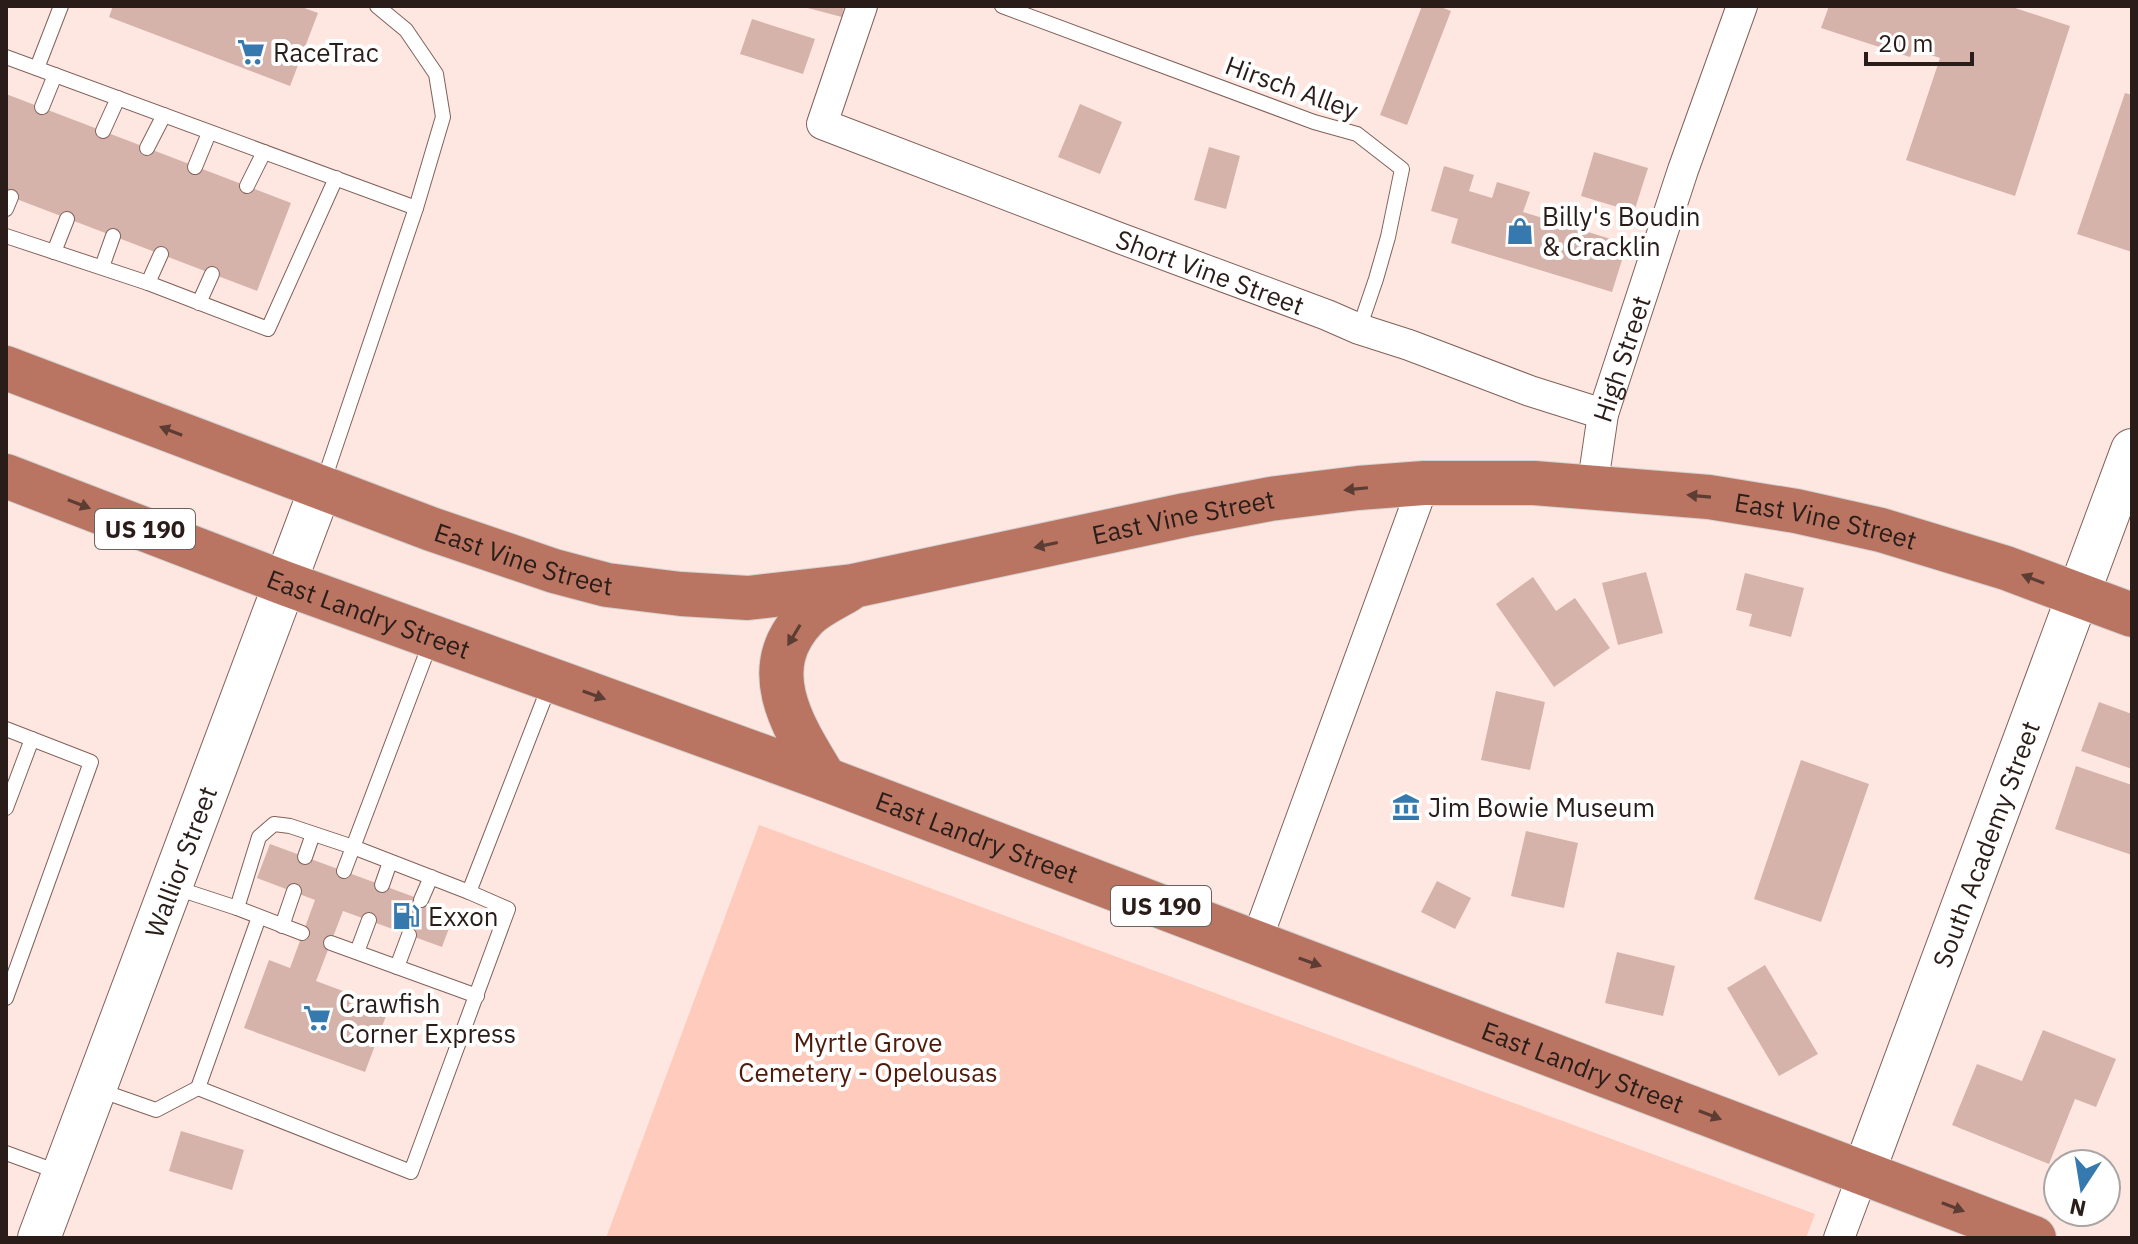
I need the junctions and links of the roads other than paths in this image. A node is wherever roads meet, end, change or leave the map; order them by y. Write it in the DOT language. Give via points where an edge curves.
graph roads {
  1 [pos="61,6"];
  2 [pos="377,6"];
  3 [pos="862,6"];
  4 [pos="1002,6"];
  5 [pos="1742,6"];
  6 [pos="6,57"];
  7 [pos="37,68"];
  8 [pos="55,75"];
  9 [pos="118,98"];
  10 [pos="42,107"];
  11 [pos="164,115"];
  12 [pos="103,131"];
  13 [pos="209,133"];
  14 [pos="147,148"];
  15 [pos="264,152"];
  16 [pos="195,167"];
  17 [pos="336,178"];
  18 [pos="247,186"];
  19 [pos="416,208"];
  20 [pos="67,219"];
  21 [pos="6,236"];
  22 [pos="113,236"];
  23 [pos="54,252"];
  24 [pos="161,254"];
  25 [pos="102,267"];
  26 [pos="212,274"];
  27 [pos="148,283"];
  28 [pos="199,303"];
  29 [pos="1359,329"];
  30 [pos="6,368"];
  31 [pos="1603,414"];
  32 [pos="2132,450"];
  33 [pos="6,476"];
  34 [pos="1424,483"];
  35 [pos="321,487"];
  36 [pos="1592,489"];
  37 [pos="284,583"];
  38 [pos="853,586"];
  39 [pos="2078,596"];
  40 [pos="2132,615"];
  41 [pos="432,637"];
  42 [pos="552,680"];
  43 [pos="6,729"];
  44 [pos="32,739"];
  45 [pos="825,779"];
  46 [pos="6,808"];
  47 [pos="313,834"];
  48 [pos="353,847"];
  49 [pos="305,857"];
  50 [pos="390,862"];
  51 [pos="344,871"];
  52 [pos="431,877"];
  53 [pos="382,885"];
  54 [pos="171,886"];
  55 [pos="294,891"];
  56 [pos="469,892"];
  57 [pos="421,900"];
  58 [pos="237,908"];
  59 [pos="259,917"];
  60 [pos="369,920"];
  61 [pos="282,926"];
  62 [pos="302,933"];
  63 [pos="409,935"];
  64 [pos="1256,942"];
  65 [pos="331,943"];
  66 [pos="357,952"];
  67 [pos="397,967"];
  68 [pos="477,996"];
  69 [pos="6,998"];
  70 [pos="198,1088"];
  71 [pos="95,1089"];
  72 [pos="6,1153"];
  73 [pos="63,1174"];
  74 [pos="1863,1174"];
  75 [pos="39,1238"];
  76 [pos="1839,1238"];
  77 [pos="2034,1238"];
  1 -- 7 [label="lane"];
  2 -- 19 [label="lane" via="406,30 436,74 443,117"];
  3 -- 29 [label="street, Short Vine Street" via="822,124"];
  4 -- 29 [label="lane, Hirsch Alley" via="1357,134 1402,169 1388,237"];
  5 -- 31 [label="street, High Street"];
  6 -- 7 [label="lane"];
  7 -- 8 [label="lane"];
  8 -- 9 [label="lane"];
  8 -- 10 [label="lane"];
  9 -- 11 [label="lane"];
  9 -- 12 [label="lane"];
  11 -- 13 [label="lane"];
  11 -- 14 [label="lane"];
  13 -- 15 [label="lane"];
  13 -- 16 [label="lane"];
  15 -- 17 [label="lane"];
  15 -- 18 [label="lane"];
  17 -- 19 [label="lane"];
  17 -- 28 [label="lane" via="268,329"];
  19 -- 35 [label="lane"];
  20 -- 23 [label="lane"];
  21 -- 23 [label="lane"];
  22 -- 25 [label="lane"];
  23 -- 25 [label="lane"];
  24 -- 27 [label="lane"];
  25 -- 27 [label="lane"];
  26 -- 28 [label="lane"];
  27 -- 28 [label="lane"];
  29 -- 31 [label="street, Short Vine Street"];
  35 -- 30 [label="highway, East Vine Street, one-way"];
  31 -- 36 [label="street, High Street"];
  32 -- 39 [label="street, South Academy Street"];
  33 -- 37 [label="highway, East Landry Street / US 190, one-way"];
  34 -- 36 [label="highway, East Vine Street"];
  34 -- 38 [label="highway, East Vine Street, one-way" via="1270,499"];
  34 -- 64 [label="street"];
  35 -- 37 [label="street, Wallior Street"];
  35 -- 38 [label="highway, East Vine Street" via="444,534 607,585 748,598"];
  39 -- 36 [label="highway, East Vine Street, one-way" via="1895,534 1796,511 1709,497"];
  37 -- 41 [label="highway, East Landry Street / US 190"];
  37 -- 54 [label="street, Wallior Street"];
  38 -- 45 [label="highway, one-way" via="808,614 791,636 783,659 781,688 790,714"];
  39 -- 40 [label="highway, East Vine Street"];
  39 -- 74 [label="street, South Academy Street"];
  41 -- 42 [label="highway, East Landry Street / US 190"];
  41 -- 48 [label="lane"];
  42 -- 45 [label="highway, East Landry Street / US 190, one-way"];
  42 -- 56 [label="lane"];
  43 -- 44 [label="lane"];
  44 -- 46 [label="lane"];
  44 -- 69 [label="lane" via="91,762"];
  45 -- 64 [label="highway, East Landry Street / US 190"];
  47 -- 48 [label="lane"];
  47 -- 49 [label="lane"];
  47 -- 58 [label="lane" via="274,824 259,837"];
  48 -- 50 [label="lane"];
  48 -- 51 [label="lane"];
  50 -- 52 [label="lane"];
  50 -- 53 [label="lane"];
  52 -- 56 [label="lane"];
  52 -- 57 [label="lane"];
  54 -- 58 [label="lane"];
  54 -- 71 [label="street, Wallior Street"];
  55 -- 61 [label="lane"];
  56 -- 68 [label="lane" via="508,909"];
  58 -- 59 [label="lane"];
  59 -- 61 [label="lane"];
  59 -- 70 [label="lane"];
  60 -- 66 [label="lane"];
  61 -- 62 [label="lane"];
  63 -- 67 [label="lane"];
  64 -- 74 [label="highway, East Landry Street / US 190, one-way"];
  65 -- 66 [label="lane"];
  66 -- 67 [label="lane"];
  67 -- 68 [label="lane"];
  68 -- 70 [label="lane" via="411,1172"];
  70 -- 71 [label="lane" via="156,1110"];
  71 -- 73 [label="street, Wallior Street"];
  72 -- 73 [label="lane"];
  73 -- 75 [label="street, Wallior Street"];
  74 -- 76 [label="street, South Academy Street"];
  74 -- 77 [label="highway, East Landry Street / US 190, one-way"];
}
